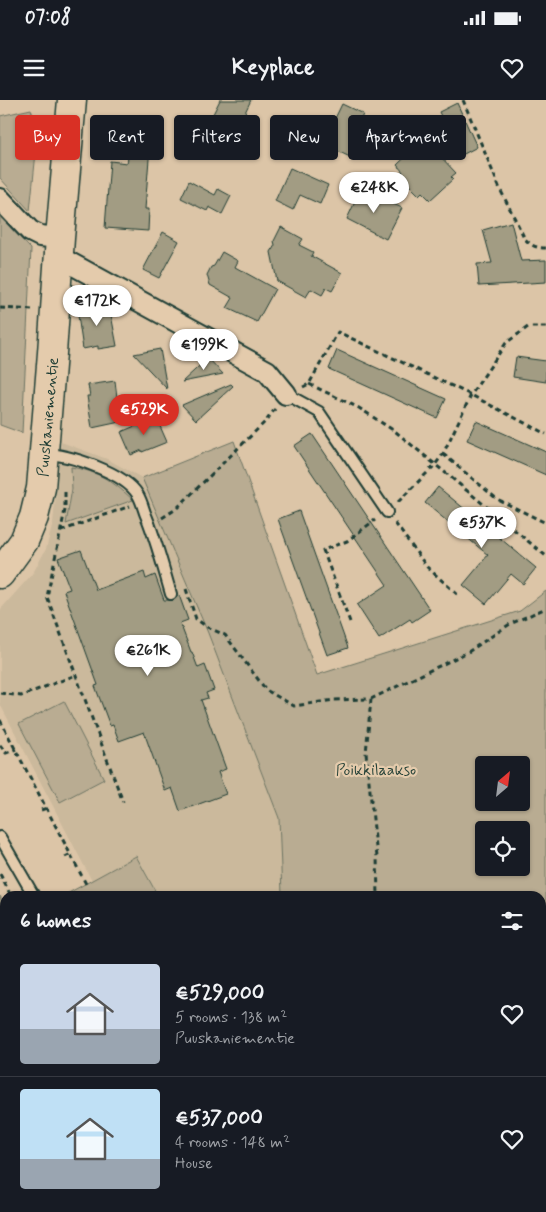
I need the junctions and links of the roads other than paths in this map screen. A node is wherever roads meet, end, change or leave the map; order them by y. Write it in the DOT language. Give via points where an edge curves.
graph roads {
  1 [pos="72,100"];
  2 [pos="0,199"];
  3 [pos="59,247"];
  4 [pos="286,394"];
  5 [pos="43,454"];
  6 [pos="387,512"];
  7 [pos="0,574"];
  8 [pos="171,594"];
  9 [pos="0,837"];
  10 [pos="31,891"];
  1 -- 3 [label="street, Puuskaniementie"];
  2 -- 3 [label="street" via="30,231"];
  3 -- 4 [label="street" via="267,371"];
  3 -- 5 [label="street, Puuskaniementie"];
  4 -- 6 [label="lane" via="319,412"];
  5 -- 7 [label="street, Puuskaniementie" via="41,488 34,517 24,541"];
  5 -- 8 [label="lane" via="57,454 90,463 138,494"];
  9 -- 10 [label="lane"];
}
